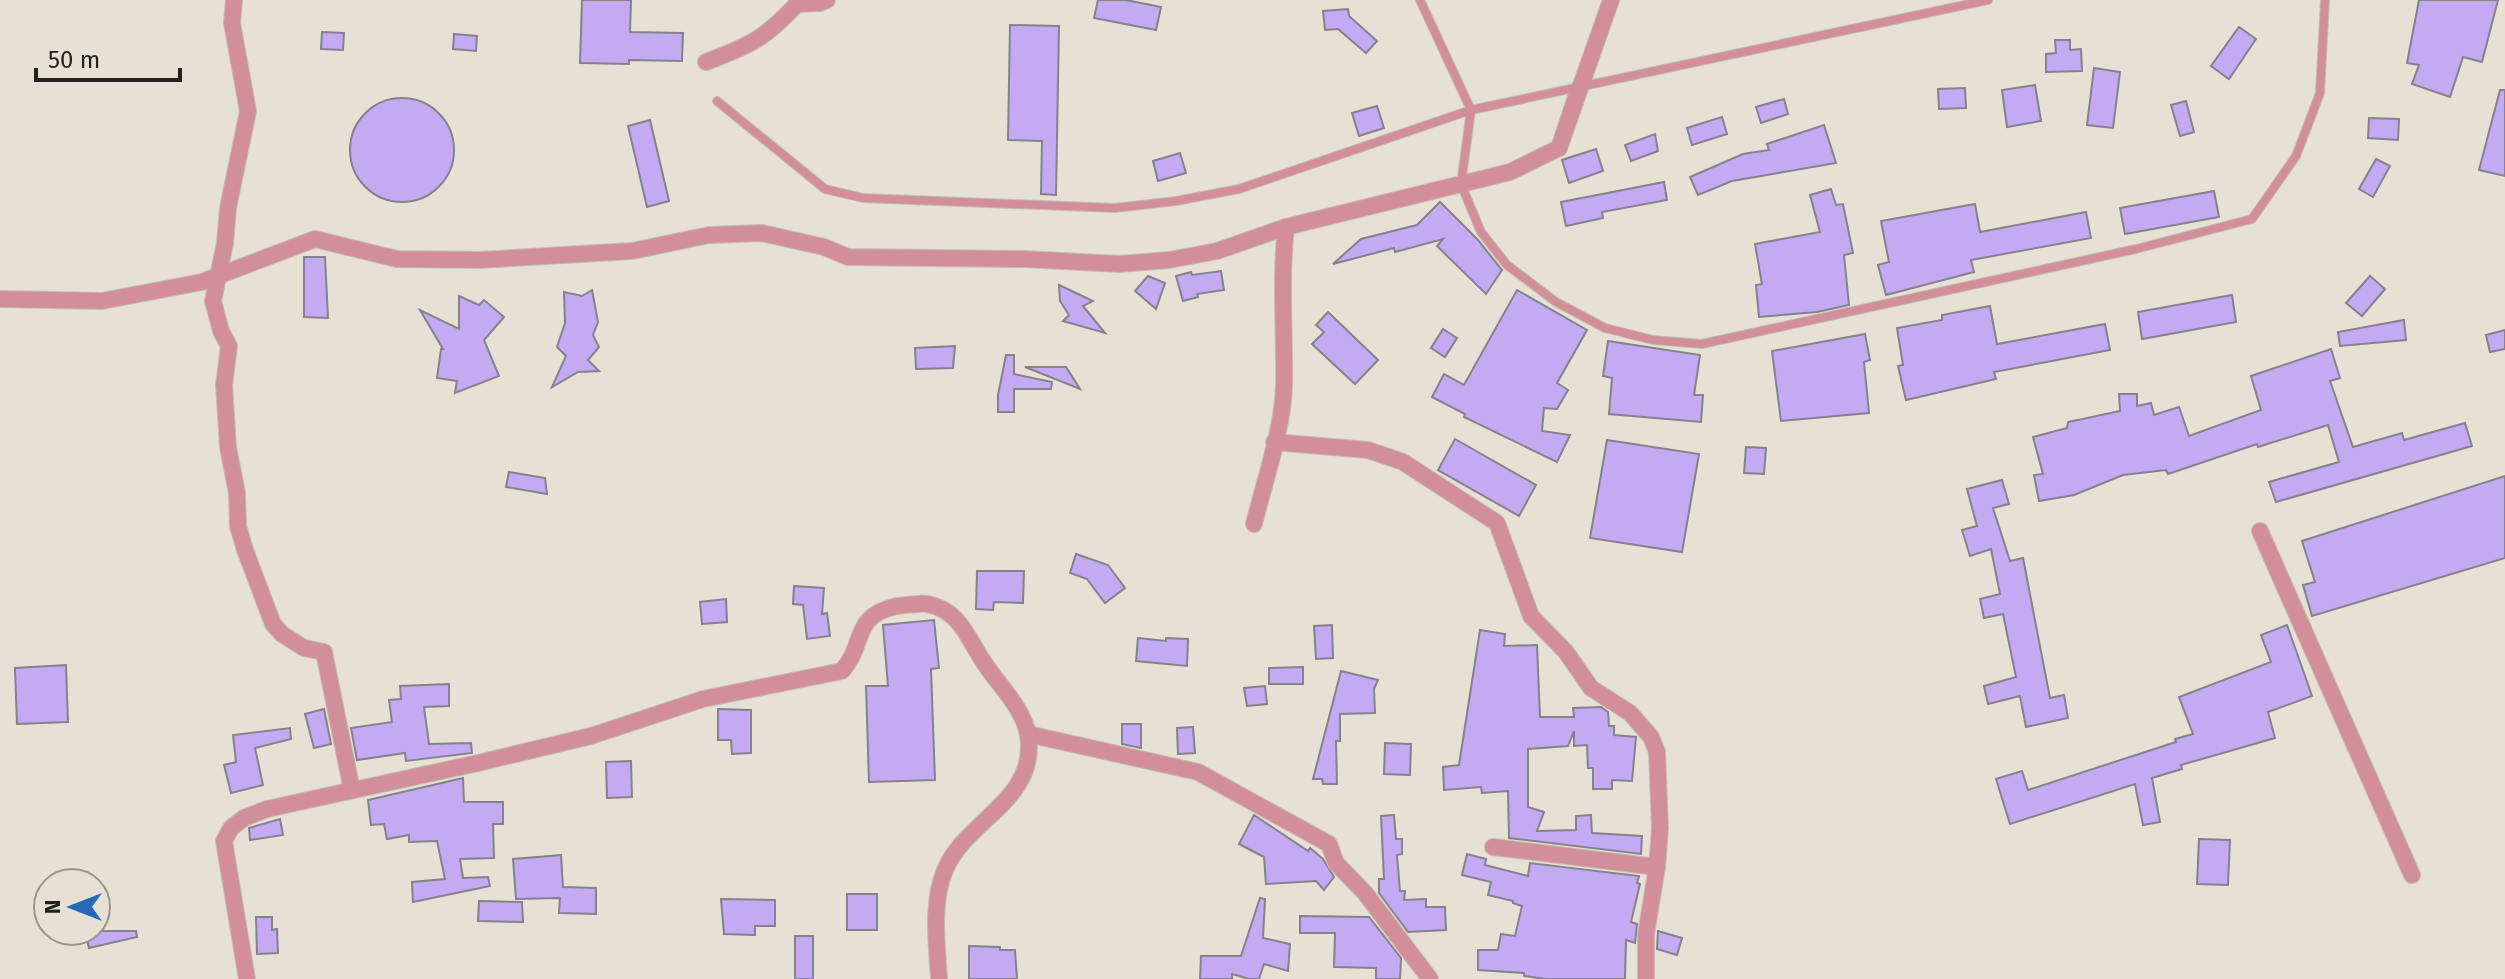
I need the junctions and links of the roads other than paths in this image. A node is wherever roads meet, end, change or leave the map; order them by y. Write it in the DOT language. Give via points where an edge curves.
graph roads {
  1 [pos="234,0"];
  2 [pos="827,0"];
  3 [pos="1420,0"];
  4 [pos="1611,0"];
  5 [pos="1988,0"];
  6 [pos="2325,0"];
  7 [pos="797,2"];
  8 [pos="1958,3"];
  9 [pos="706,62"];
  10 [pos="1579,88"];
  11 [pos="717,101"];
  12 [pos="1471,110"];
  13 [pos="1559,148"];
  14 [pos="1461,184"];
  15 [pos="1286,227"];
  16 [pos="218,276"];
  17 [pos="0,299"];
  18 [pos="1274,442"];
  19 [pos="1254,524"];
  20 [pos="2260,531"];
  21 [pos="1028,734"];
  22 [pos="352,790"];
  23 [pos="1493,847"];
  24 [pos="1657,867"];
  25 [pos="2412,875"];
  26 [pos="247,979"];
  27 [pos="939,979"];
  28 [pos="1430,979"];
  29 [pos="1646,979"];
  1 -- 16 [label="street" via="232,23 248,111"];
  2 -- 7 [label="street"];
  3 -- 12 [label="lane"];
  4 -- 13 [label="street"];
  5 -- 8 [label="lane"];
  6 -- 14 [label="lane" via="2320,93 2296,156 2252,219 1702,344 1653,340 1605,328 1556,302 1507,265 1481,232"];
  7 -- 9 [label="street" via="752,45"];
  8 -- 10 [label="lane"];
  10 -- 12 [label="lane"];
  10 -- 13 [label="street"];
  11 -- 12 [label="lane" via="825,189 863,198 1115,208 1239,189"];
  12 -- 14 [label="lane"];
  13 -- 14 [label="street" via="1510,172"];
  14 -- 15 [label="street"];
  15 -- 16 [label="street" via="1217,251 1119,264 848,257 762,233 709,235 632,251 480,260 397,259 315,239"];
  15 -- 18 [label="street" via="1281,266 1284,389"];
  16 -- 17 [label="street" via="102,301"];
  16 -- 22 [label="street" via="213,301 229,346 224,385 238,526 273,624 304,648 324,652"];
  18 -- 19 [label="street"];
  18 -- 24 [label="street" via="1368,450 1403,462 1497,523 1531,616 1591,688 1630,713 1651,737 1660,789"];
  20 -- 25 [label="street"];
  21 -- 22 [label="street" via="1017,707 958,622 948,611 910,604 866,620 842,671 703,699 591,736"];
  21 -- 27 [label="street" via="1028,762 1017,789 957,849 945,870 937,901"];
  21 -- 28 [label="street" via="1198,772 1329,844 1336,863"];
  22 -- 26 [label="street" via="267,809 231,828 224,841"];
  23 -- 24 [label="street"];
  24 -- 29 [label="street" via="1646,934"];
}
